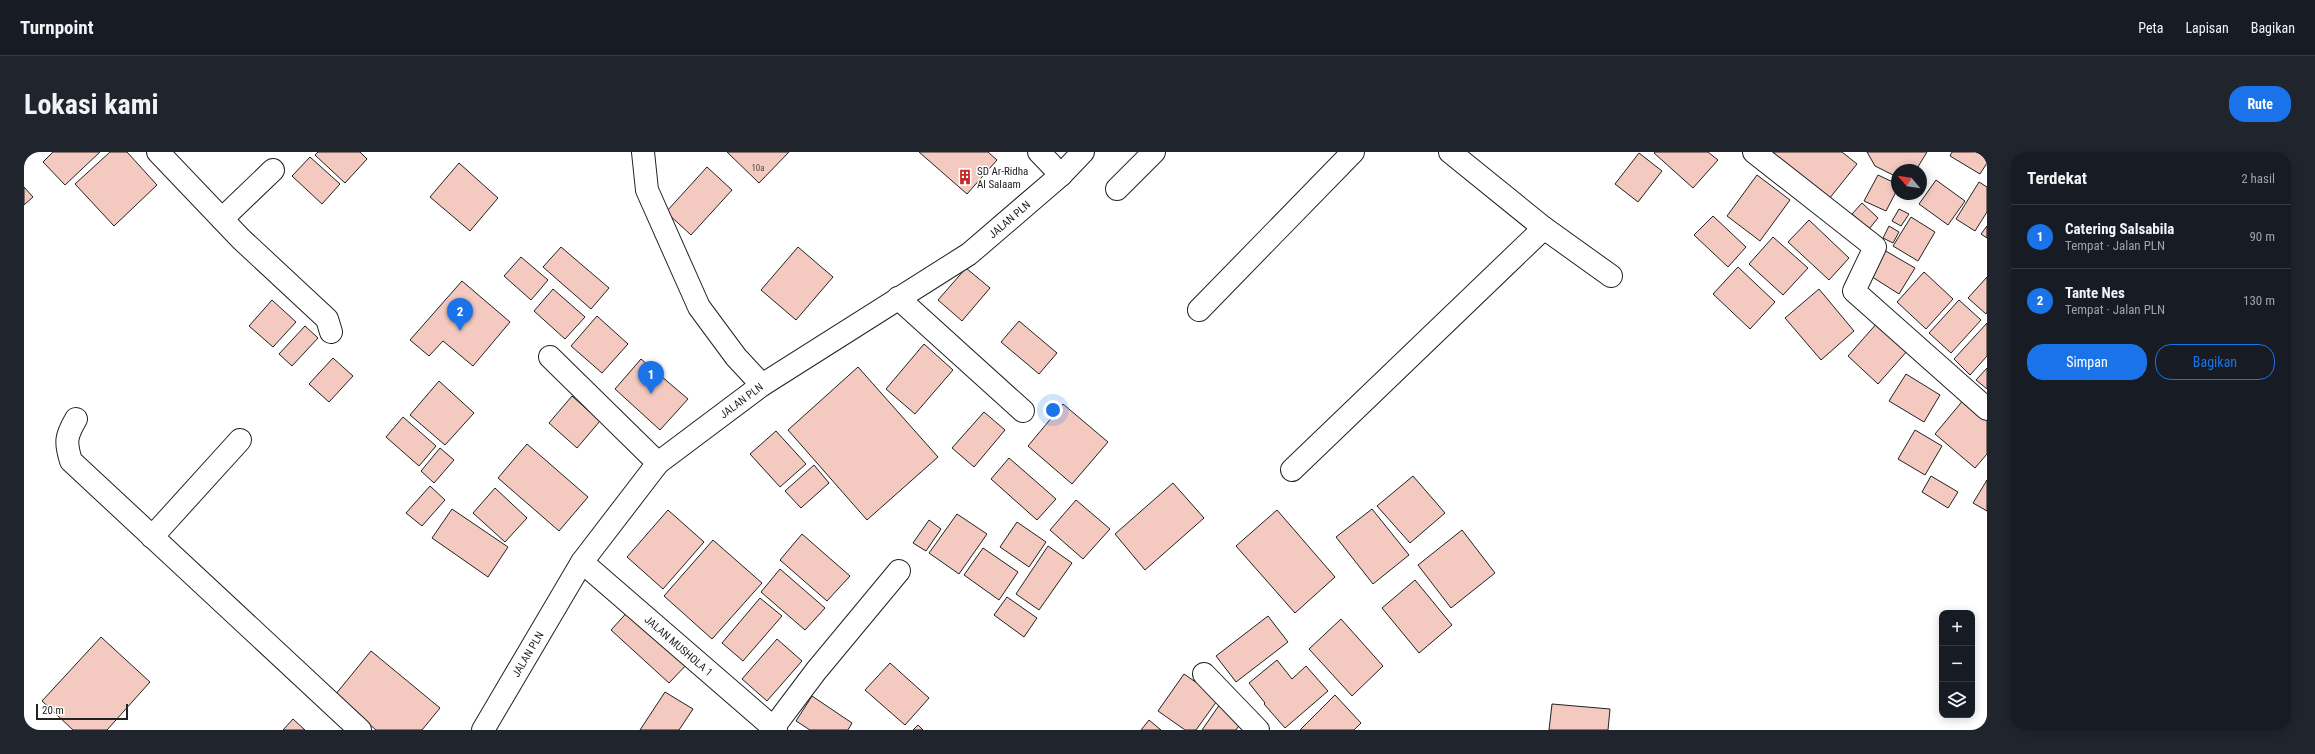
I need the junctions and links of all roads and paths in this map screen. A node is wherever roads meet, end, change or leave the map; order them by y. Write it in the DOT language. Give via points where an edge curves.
graph roads {
  1 [pos="158,152"];
  2 [pos="643,152"];
  3 [pos="1039,152"];
  4 [pos="1083,152"];
  5 [pos="1154,152"];
  6 [pos="1353,152"];
  7 [pos="1450,152"];
  8 [pos="1754,152"];
  9 [pos="273,170"];
  10 [pos="1061,175"];
  11 [pos="1117,189"];
  12 [pos="222,219"];
  13 [pos="1544,228"];
  14 [pos="1611,276"];
  15 [pos="898,298"];
  16 [pos="1199,310"];
  17 [pos="331,332"];
  18 [pos="550,357"];
  19 [pos="762,386"];
  20 [pos="1987,409"];
  21 [pos="1023,411"];
  22 [pos="76,419"];
  23 [pos="240,440"];
  24 [pos="658,463"];
  25 [pos="1292,470"];
  26 [pos="152,537"];
  27 [pos="582,562"];
  28 [pos="899,571"];
  29 [pos="1204,674"];
  30 [pos="774,729"];
  31 [pos="360,730"];
  32 [pos="483,730"];
  33 [pos="1258,730"];
  1 -- 12 [label="street"];
  2 -- 19 [label="street" via="647,190 699,307 736,357"];
  3 -- 10 [label="street"];
  4 -- 10 [label="street, JALAN PLN"];
  5 -- 11 [label="street"];
  6 -- 16 [label="street"];
  7 -- 13 [label="street"];
  8 -- 20 [label="street" via="1875,247 1854,291"];
  9 -- 12 [label="street"];
  10 -- 15 [label="street, JALAN PLN" via="969,254"];
  12 -- 17 [label="street" via="327,319"];
  13 -- 14 [label="street"];
  13 -- 25 [label="street"];
  15 -- 19 [label="street, JALAN PLN"];
  15 -- 21 [label="street"];
  18 -- 24 [label="street"];
  19 -- 24 [label="street, JALAN PLN"];
  22 -- 26 [label="street" via="67,434 67,449 72,461"];
  23 -- 26 [label="street"];
  24 -- 27 [label="street, JALAN PLN"];
  26 -- 31 [label="street"];
  27 -- 30 [label="street, JALAN MUSHOLA 1"];
  27 -- 32 [label="street, JALAN PLN"];
  28 -- 30 [label="street" via="816,671"];
  29 -- 33 [label="street"];
}
